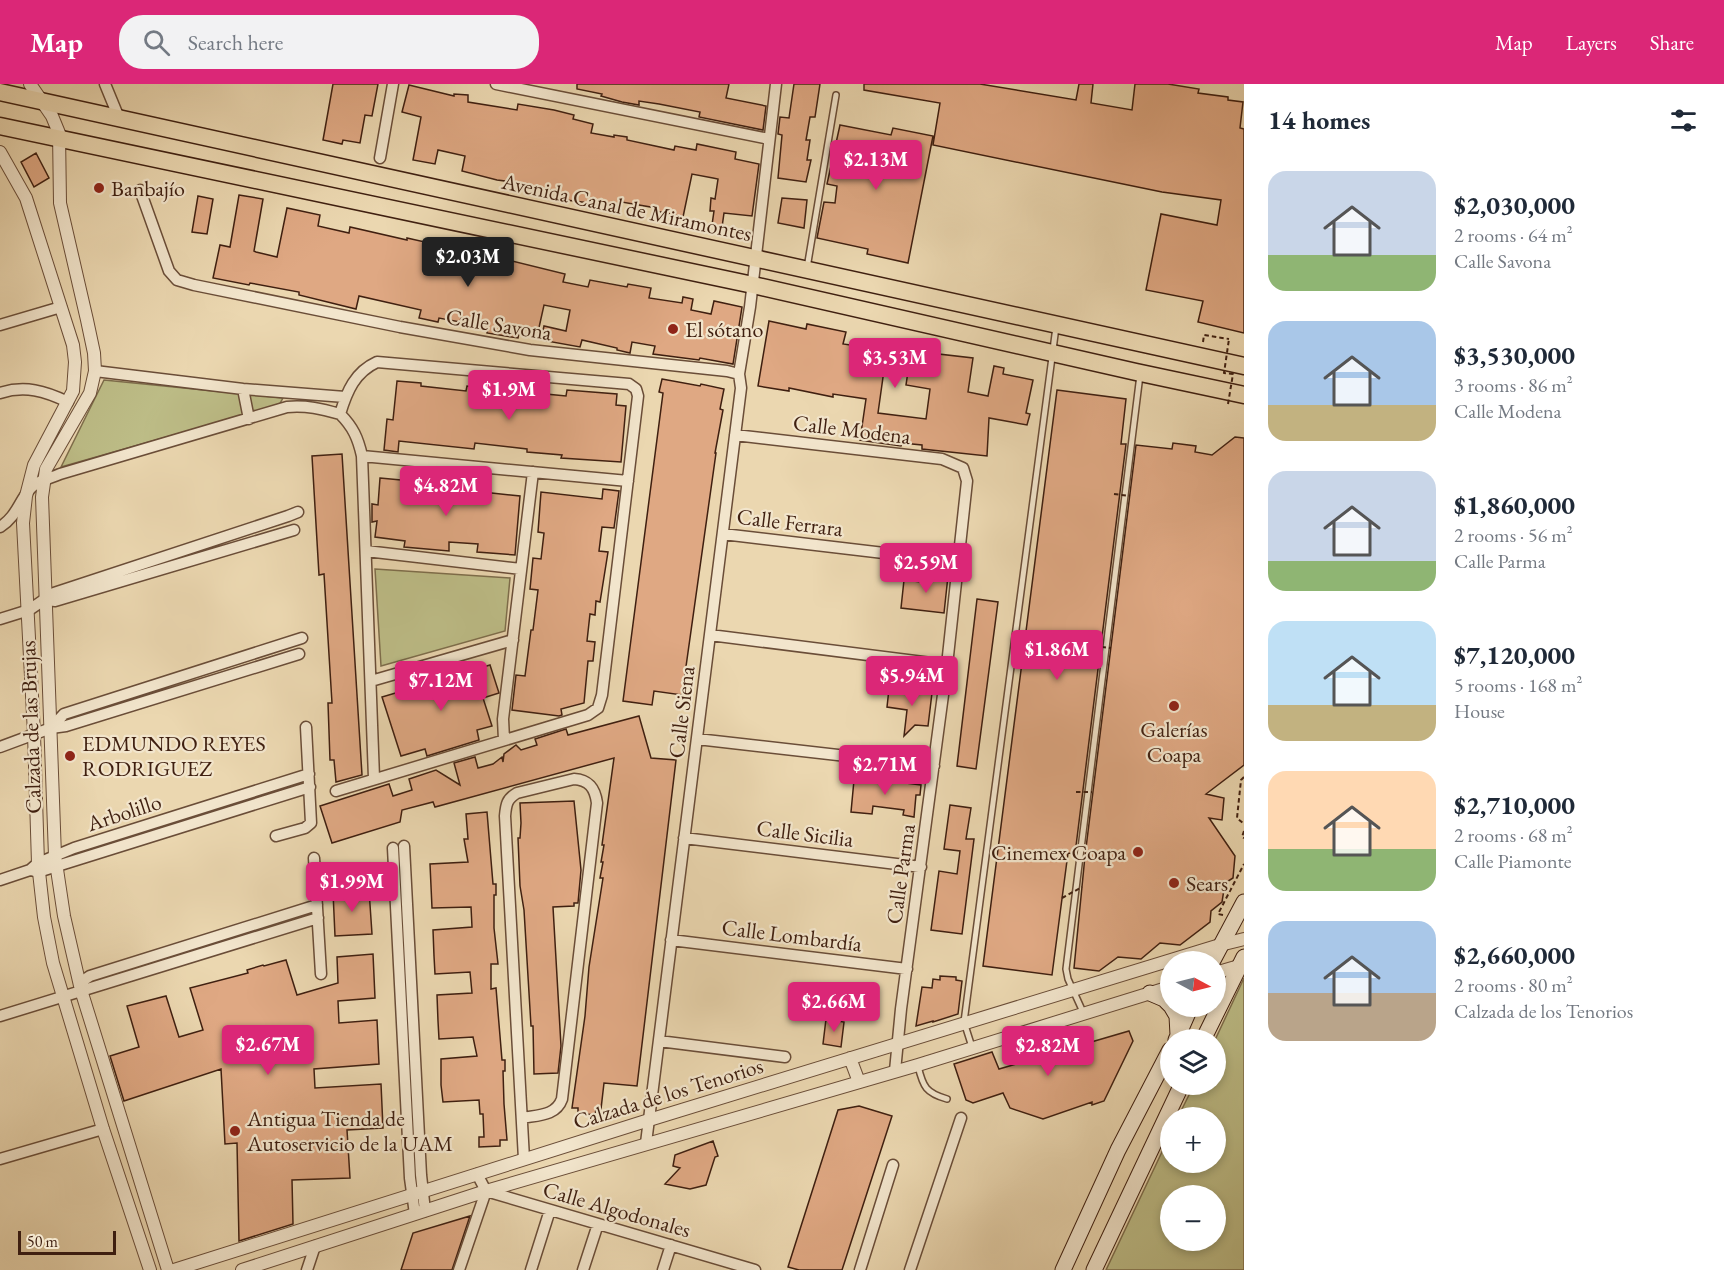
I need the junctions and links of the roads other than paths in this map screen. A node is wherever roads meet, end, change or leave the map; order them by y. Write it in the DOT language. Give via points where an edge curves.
graph roads {
  1 [pos="30,84"];
  2 [pos="105,84"];
  3 [pos="393,84"];
  4 [pos="496,84"];
  5 [pos="776,84"];
  6 [pos="0,92"];
  7 [pos="836,95"];
  8 [pos="43,101"];
  9 [pos="118,118"];
  10 [pos="0,126"];
  11 [pos="60,138"];
  12 [pos="769,140"];
  13 [pos="0,152"];
  14 [pos="380,158"];
  15 [pos="140,190"];
  16 [pos="756,258"];
  17 [pos="807,269"];
  18 [pos="753,285"];
  19 [pos="82,302"];
  20 [pos="61,308"];
  21 [pos="87,320"];
  22 [pos="1056,324"];
  23 [pos="0,325"];
  24 [pos="67,327"];
  25 [pos="1051,353"];
  26 [pos="1244,366"];
  27 [pos="95,371"];
  28 [pos="1140,373"];
  29 [pos="739,374"];
  30 [pos="243,389"];
  31 [pos="0,393"];
  32 [pos="1244,395"];
  33 [pos="345,397"];
  34 [pos="68,402"];
  35 [pos="340,414"];
  36 [pos="249,419"];
  37 [pos="735,435"];
  38 [pos="362,456"];
  39 [pos="963,468"];
  40 [pos="533,472"];
  41 [pos="43,481"];
  42 [pos="628,481"];
  43 [pos="26,496"];
  44 [pos="298,512"];
  45 [pos="0,527"];
  46 [pos="294,530"];
  47 [pos="723,534"];
  48 [pos="366,551"];
  49 [pos="960,562"];
  50 [pos="521,569"];
  51 [pos="46,600"];
  52 [pos="29,610"];
  53 [pos="0,619"];
  54 [pos="710,635"];
  55 [pos="302,638"];
  56 [pos="513,640"];
  57 [pos="299,654"];
  58 [pos="947,665"];
  59 [pos="370,681"];
  60 [pos="306,727"];
  61 [pos="51,728"];
  62 [pos="34,734"];
  63 [pos="697,739"];
  64 [pos="504,740"];
  65 [pos="0,747"];
  66 [pos="934,766"];
  67 [pos="309,774"];
  68 [pos="374,778"];
  69 [pos="310,787"];
  70 [pos="336,791"];
  71 [pos="276,836"];
  72 [pos="684,838"];
  73 [pos="398,847"];
  74 [pos="314,858"];
  75 [pos="56,861"];
  76 [pos="921,867"];
  77 [pos="36,868"];
  78 [pos="0,880"];
  79 [pos="1244,902"];
  80 [pos="317,905"];
  81 [pos="318,918"];
  82 [pos="1244,939"];
  83 [pos="672,940"];
  84 [pos="1220,945"];
  85 [pos="1217,951"];
  86 [pos="1241,961"];
  87 [pos="1226,968"];
  88 [pos="907,969"];
  89 [pos="321,974"];
  90 [pos="1072,989"];
  91 [pos="81,990"];
  92 [pos="1160,990"];
  93 [pos="1150,993"];
  94 [pos="63,996"];
  95 [pos="1160,997"];
  96 [pos="1083,1012"];
  97 [pos="0,1016"];
  98 [pos="964,1023"];
  99 [pos="1208,1029"];
  100 [pos="659,1041"];
  101 [pos="897,1043"];
  102 [pos="972,1047"];
  103 [pos="785,1058"];
  104 [pos="850,1058"];
  105 [pos="918,1065"];
  106 [pos="1160,1069"];
  107 [pos="895,1071"];
  108 [pos="859,1082"];
  109 [pos="1177,1095"];
  110 [pos="947,1099"];
  111 [pos="522,1118"];
  112 [pos="961,1118"];
  113 [pos="649,1120"];
  114 [pos="103,1129"];
  115 [pos="124,1130"];
  116 [pos="605,1134"];
  117 [pos="646,1143"];
  118 [pos="603,1156"];
  119 [pos="0,1159"];
  120 [pos="524,1159"];
  121 [pos="893,1165"];
  122 [pos="477,1174"];
  123 [pos="486,1191"];
  124 [pos="418,1193"];
  125 [pos="550,1210"];
  126 [pos="150,1213"];
  127 [pos="420,1213"];
  128 [pos="134,1219"];
  129 [pos="598,1224"];
  130 [pos="671,1245"];
  131 [pos="315,1246"];
  132 [pos="150,1270"];
  133 [pos="168,1270"];
  134 [pos="174,1270"];
  135 [pos="242,1270"];
  136 [pos="307,1270"];
  137 [pos="459,1270"];
  138 [pos="531,1270"];
  139 [pos="583,1270"];
  140 [pos="663,1270"];
  141 [pos="756,1270"];
  142 [pos="860,1270"];
  143 [pos="910,1270"];
  144 [pos="1063,1270"];
  145 [pos="1094,1270"];
  1 -- 8 [label="street, Calzada de las Brujas"];
  2 -- 9 [label="street"];
  3 -- 14 [label="street"];
  4 -- 12 [label="street"];
  5 -- 12 [label="street, Calle Siena"];
  6 -- 8 [label="main road, Avenida Canal de Miramontes"];
  7 -- 17 [label="lane"];
  8 -- 9 [label="main road, Avenida Canal de Miramontes"];
  8 -- 11 [label="street, Calzada de las Brujas"];
  9 -- 16 [label="main road, Avenida Canal de Miramontes"];
  10 -- 11 [label="main road"];
  11 -- 18 [label="main road"];
  11 -- 19 [label="street, Calzada de las Brujas" via="60,203"];
  12 -- 16 [label="street, Calle Siena"];
  13 -- 20 [label="street, Calzada de las Brujas" via="26,198"];
  15 -- 29 [label="street, Calle Savona" via="169,270 185,283 530,350"];
  16 -- 17 [label="main road, Avenida Canal de Miramontes"];
  16 -- 18 [label="street, Calle Siena"];
  17 -- 22 [label="main road, Avenida Canal de Miramontes"];
  18 -- 25 [label="main road"];
  18 -- 29 [label="street, Calle Siena"];
  19 -- 20 [label="street" via="74,314"];
  19 -- 21 [label="street, Calzada de las Brujas"];
  20 -- 23 [label="street"];
  20 -- 24 [label="street, Calzada de las Brujas"];
  21 -- 24 [label="street" via="75,318"];
  21 -- 27 [label="street, Calzada de las Brujas"];
  22 -- 25 [label="lane"];
  22 -- 26 [label="main road, Avenida Canal de Miramontes"];
  24 -- 34 [label="street, Calzada de las Brujas" via="75,362"];
  25 -- 28 [label="main road"];
  25 -- 98 [label="lane"];
  27 -- 30 [label="street"];
  27 -- 41 [label="street, Calzada de las Brujas" via="90,393"];
  28 -- 32 [label="main road"];
  28 -- 90 [label="lane" via="1066,969"];
  29 -- 37 [label="street, Calle Siena"];
  30 -- 33 [label="street"];
  30 -- 36 [label="street"];
  31 -- 34 [label="street" via="28,389"];
  33 -- 35 [label="street"];
  33 -- 42 [label="street" via="357,376 377,362 629,384 638,396"];
  34 -- 43 [label="street, Calzada de las Brujas" via="34,465"];
  35 -- 36 [label="street" via="302,406"];
  35 -- 38 [label="street" via="359,440"];
  36 -- 41 [label="street"];
  37 -- 39 [label="street, Calle Modena" via="942,459"];
  37 -- 47 [label="street, Calle Siena"];
  38 -- 40 [label="street"];
  38 -- 48 [label="street"];
  39 -- 49 [label="street, Calle Parma" via="968,492"];
  40 -- 42 [label="street"];
  40 -- 50 [label="street"];
  41 -- 43 [label="street"];
  41 -- 51 [label="street, Calzada de las Brujas"];
  42 -- 64 [label="street" via="598,708 588,715"];
  43 -- 45 [label="street" via="14,516"];
  43 -- 52 [label="street, Calzada de las Brujas" via="23,523"];
  44 -- 51 [label="street" via="54,593"];
  46 -- 51 [label="street" via="55,601"];
  47 -- 49 [label="street, Calle Ferrara"];
  47 -- 54 [label="street, Calle Siena"];
  48 -- 50 [label="street"];
  48 -- 59 [label="street"];
  49 -- 58 [label="street, Calle Parma"];
  50 -- 56 [label="street"];
  51 -- 52 [label="street"];
  51 -- 61 [label="street, Calzada de las Brujas"];
  52 -- 53 [label="street"];
  52 -- 62 [label="street, Calzada de las Brujas"];
  54 -- 58 [label="street"];
  54 -- 63 [label="street, Calle Siena"];
  55 -- 61 [label="street" via="64,714"];
  56 -- 59 [label="street"];
  56 -- 64 [label="street"];
  57 -- 61 [label="street"];
  58 -- 66 [label="street, Calle Parma"];
  59 -- 68 [label="street"];
  60 -- 67 [label="street"];
  61 -- 62 [label="street"];
  61 -- 75 [label="street, Calzada de las Brujas"];
  62 -- 65 [label="street"];
  62 -- 77 [label="street, Calzada de las Brujas"];
  63 -- 66 [label="street"];
  63 -- 72 [label="street, Calle Siena"];
  64 -- 68 [label="street"];
  66 -- 76 [label="street, Calle Parma"];
  67 -- 69 [label="street"];
  67 -- 75 [label="street, Arbolillo"];
  68 -- 70 [label="street"];
  69 -- 71 [label="street" via="311,823"];
  69 -- 75 [label="street, Arbolillo"];
  72 -- 76 [label="street, Calle Sicilia"];
  72 -- 83 [label="street, Calle Siena"];
  73 -- 124 [label="street"];
  74 -- 80 [label="street"];
  75 -- 77 [label="street"];
  75 -- 91 [label="street, Calzada de las Brujas"];
  76 -- 88 [label="street, Calle Parma"];
  77 -- 78 [label="street"];
  77 -- 94 [label="street, Calzada de las Brujas" via="52,963"];
  79 -- 84 [label="main road"];
  80 -- 81 [label="street"];
  80 -- 91 [label="street" via="90,976"];
  81 -- 89 [label="street"];
  81 -- 91 [label="street"];
  82 -- 84 [label="street, Calzada de los Tenorios"];
  83 -- 88 [label="street, Calle Lombardía"];
  83 -- 100 [label="street, Calle Siena"];
  84 -- 85 [label="main road"];
  84 -- 90 [label="street, Calzada de los Tenorios"];
  86 -- 87 [label="street"];
  86 -- 99 [label="main road"];
  88 -- 101 [label="street, Calle Parma"];
  90 -- 96 [label="lane"];
  90 -- 98 [label="street, Calzada de los Tenorios"];
  91 -- 94 [label="street"];
  91 -- 115 [label="street, Calzada de las Brujas"];
  92 -- 93 [label="street, Calzada de los Tenorios"];
  93 -- 95 [label="main road"];
  93 -- 96 [label="street, Calzada de los Tenorios"];
  94 -- 97 [label="street"];
  94 -- 114 [label="street, Calzada de las Brujas"];
  96 -- 102 [label="street, Calzada de los Tenorios"];
  98 -- 101 [label="street, Calzada de los Tenorios"];
  98 -- 102 [label="lane"];
  100 -- 103 [label="street"];
  100 -- 113 [label="street, Calle Siena"];
  101 -- 104 [label="street, Calzada de los Tenorios"];
  101 -- 107 [label="street, Calle Parma"];
  102 -- 105 [label="street, Calzada de los Tenorios"];
  104 -- 108 [label="street"];
  104 -- 113 [label="street, Calzada de los Tenorios"];
  105 -- 107 [label="street, Calzada de los Tenorios"];
  105 -- 110 [label="lane" via="924,1087"];
  106 -- 144 [label="main road"];
  107 -- 108 [label="street, Calzada de los Tenorios"];
  108 -- 117 [label="street, Calzada de los Tenorios"];
  109 -- 145 [label="main road"];
  111 -- 111 [label="street" via="553,1112 562,1099 597,802 596,792 583,780 517,793 506,803"];
  111 -- 120 [label="street"];
  112 -- 143 [label="street"];
  113 -- 116 [label="street, Calzada de los Tenorios"];
  113 -- 117 [label="street, Calle Siena"];
  114 -- 115 [label="street"];
  114 -- 119 [label="street"];
  114 -- 128 [label="street, Calzada de las Brujas"];
  115 -- 126 [label="street, Calzada de las Brujas"];
  116 -- 118 [label="street"];
  116 -- 120 [label="street, Calzada de los Tenorios"];
  117 -- 118 [label="street, Calzada de los Tenorios"];
  118 -- 123 [label="street, Calzada de los Tenorios"];
  120 -- 122 [label="street, Calzada de los Tenorios"];
  121 -- 142 [label="street"];
  122 -- 123 [label="street"];
  122 -- 124 [label="street, Calzada de los Tenorios"];
  123 -- 125 [label="street, Calle Algodonales"];
  123 -- 127 [label="street, Calzada de los Tenorios"];
  123 -- 137 [label="street"];
  124 -- 127 [label="street"];
  124 -- 134 [label="street, Calzada de los Tenorios"];
  125 -- 129 [label="street, Calle Algodonales"];
  125 -- 138 [label="street"];
  126 -- 128 [label="street"];
  126 -- 133 [label="street, Calzada de las Brujas"];
  127 -- 131 [label="street, Calzada de los Tenorios"];
  128 -- 132 [label="street, Calzada de las Brujas"];
  129 -- 130 [label="street, Calle Algodonales"];
  129 -- 139 [label="street"];
  130 -- 140 [label="street"];
  130 -- 141 [label="street, Calle Algodonales"];
  131 -- 135 [label="street, Calzada de los Tenorios"];
  131 -- 136 [label="street"];
}
